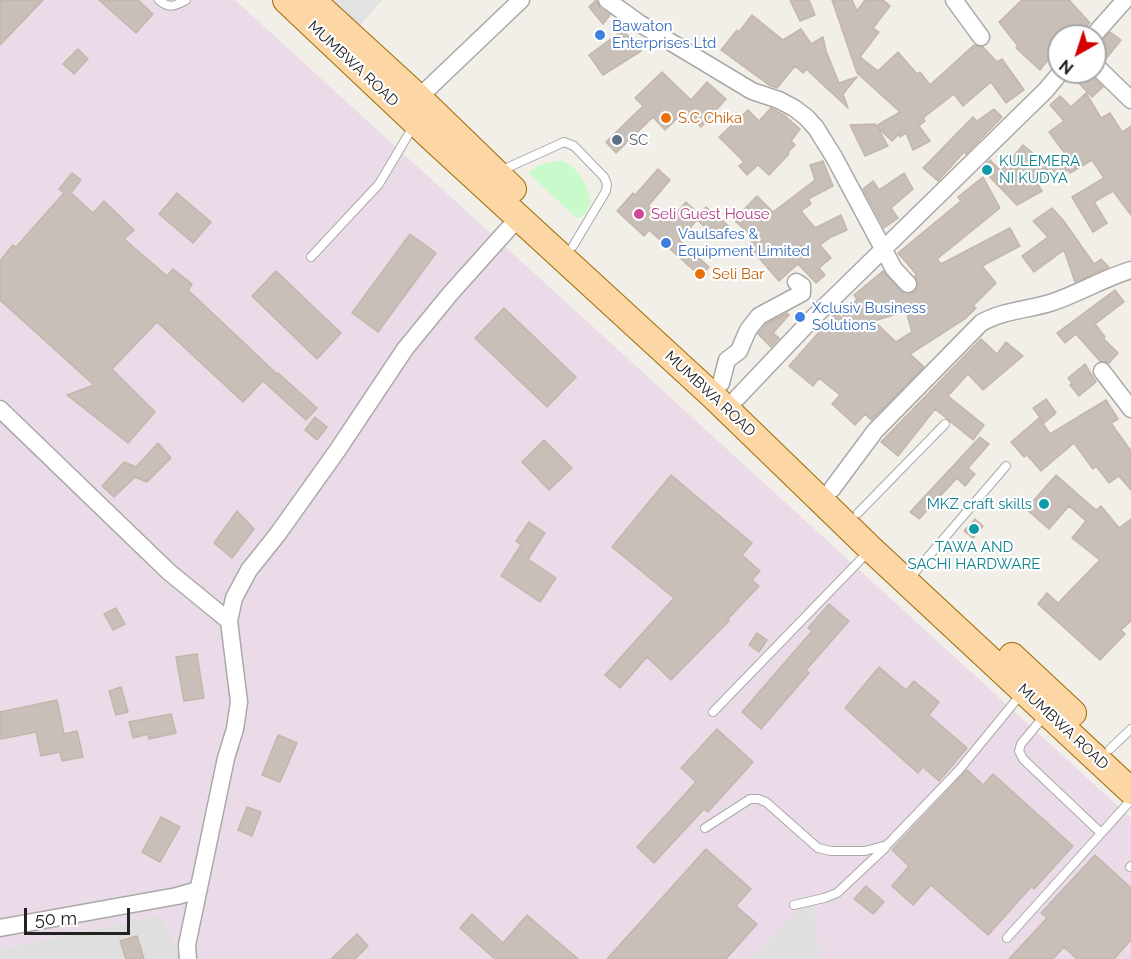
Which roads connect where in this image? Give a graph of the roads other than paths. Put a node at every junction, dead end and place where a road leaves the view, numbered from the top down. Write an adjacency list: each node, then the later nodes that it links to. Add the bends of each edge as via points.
1 (159, 0): 2 (lane, via 172,7)
2 (186, 0)
3 (286, 0): 14 (main road, MUMBWA ROAD)
4 (312, 0): 14 (main road, MUMBWA ROAD)
5 (521, 0): 14 (street)
6 (607, 0): 18 (street, via 752,91 779,100 806,117 834,157)
7 (954, 0): 10 (street)
8 (1125, 0): 9 (street)
9 (1104, 24)
10 (981, 37)
11 (1107, 77): 13 (street)
12 (1050, 84): 18 (street)
13 (1131, 100)
14 (413, 111): 15 (main road, MUMBWA ROAD); 16 (main road, MUMBWA ROAD); 19 (lane, via 379,184)
15 (496, 172): 17 (main road, MUMBWA ROAD); 17 (lane, via 564,142 574,146 607,184)
16 (519, 217): 31 (main road, MUMBWA ROAD); 33 (street, via 405,349 277,536 249,570 234,598)
17 (573, 246): 24 (main road, MUMBWA ROAD)
18 (883, 250): 22 (street); 24 (street)
19 (311, 257)
20 (1131, 270): 29 (street, via 1053,302 999,314 981,323 875,431)
21 (796, 282): 24 (street, via 802,286 802,293 759,316 739,351 727,360)
22 (908, 284)
23 (1102, 370): 26 (street)
24 (729, 391): 29 (main road, MUMBWA ROAD)
25 (0, 409): 33 (street, via 169,572)
26 (1131, 409)
27 (945, 424): 30 (lane)
28 (1006, 466): 32 (lane)
29 (832, 489): 30 (main road, MUMBWA ROAD)
30 (858, 513): 32 (main road, MUMBWA ROAD)
31 (871, 549): 34 (main road, MUMBWA ROAD); 35 (lane)
32 (910, 579): 38 (main road, MUMBWA ROAD, via 937,587)
33 (229, 621): 45 (street, via 239,702)
34 (1024, 691): 36 (main road, MUMBWA ROAD); 44 (lane, via 959,770)
35 (713, 712)
36 (1048, 713): 40 (main road, MUMBWA ROAD); 43 (lane, via 1019,751)
37 (1131, 729): 38 (lane)
38 (1110, 749): 39 (main road, MUMBWA ROAD)
39 (1131, 769)
40 (1131, 791)
41 (1131, 800): 43 (lane)
42 (705, 828): 44 (lane, via 750,799 758,799 818,848 865,851)
43 (1101, 833): 48 (lane)
44 (887, 845): 46 (lane, via 837,893)
45 (198, 890): 47 (street); 49 (street)
46 (794, 905)
47 (0, 928)
48 (1007, 938)
49 (188, 959)

